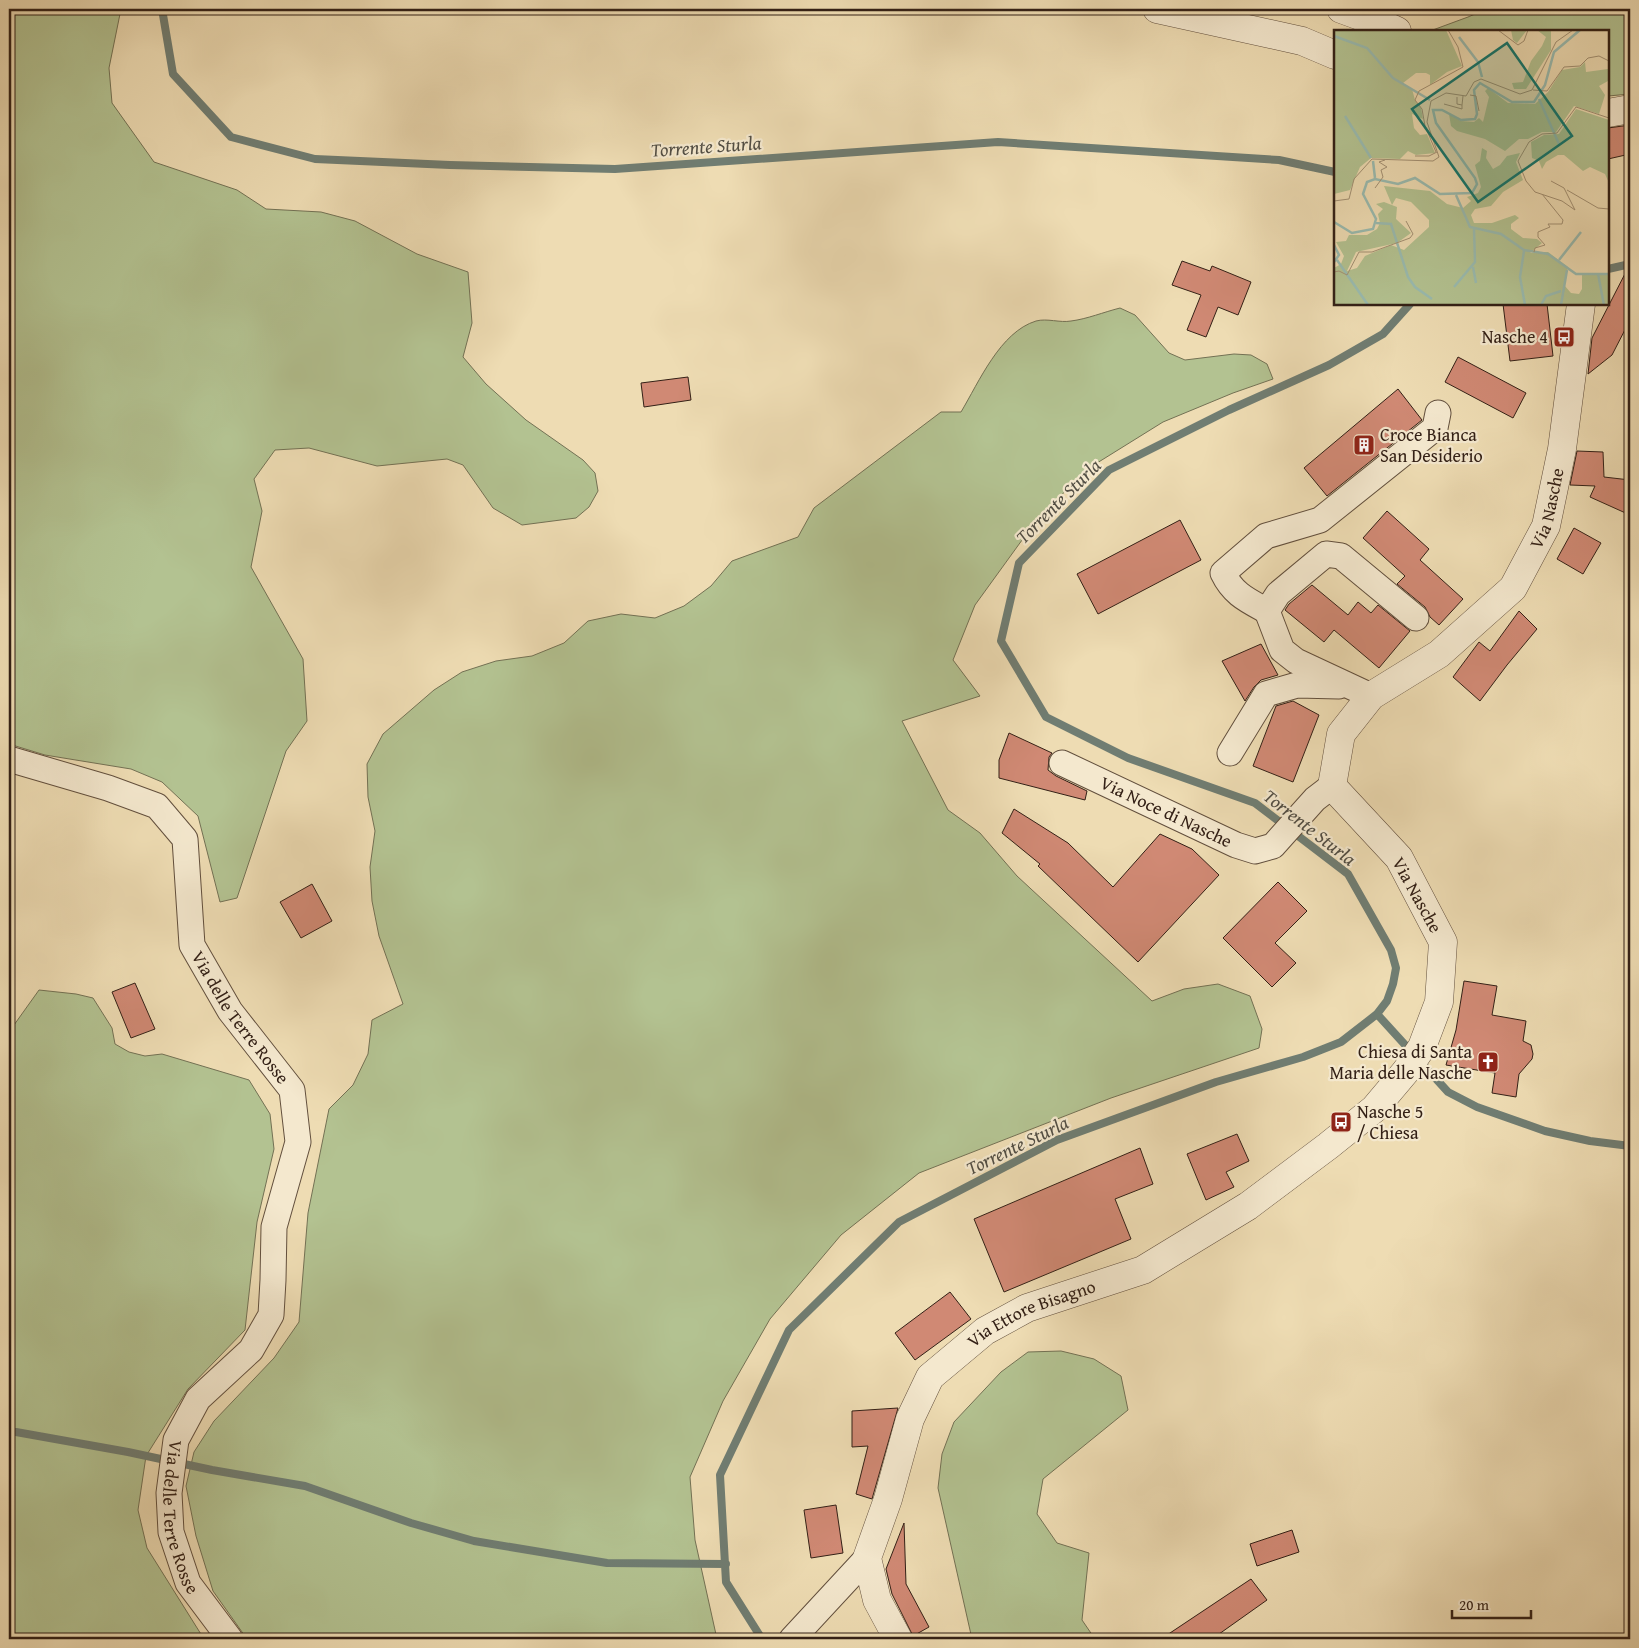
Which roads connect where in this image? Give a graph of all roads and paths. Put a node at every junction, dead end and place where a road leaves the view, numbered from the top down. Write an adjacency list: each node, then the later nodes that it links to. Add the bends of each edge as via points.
1 (1157, 9): 4 (street, via 1302,41)
2 (1341, 9): 3 (street)
3 (1395, 30)
4 (1334, 55)
5 (1630, 109): 6 (street)
6 (1609, 113)
7 (1581, 305): 11 (street, Via Nasche, via 1562,449 1546,526 1513,588 1439,654)
8 (1438, 413): 9 (street, via 1435,428 1320,520 1266,536 1223,573 1229,586 1244,599)
9 (1267, 611): 10 (street, via 1278,594 1326,554 1341,556); 11 (street, via 1282,650 1296,661)
10 (1416, 618)
11 (1359, 691): 12 (street, via 1297,685 1266,694); 15 (street, Via Nasche, via 1341,734)
12 (1230, 753)
13 (9, 760): 18 (street, Via delle Terre Rosse, via 108,788 157,806 184,839 192,945 230,1011 292,1090 298,1142 274,1227 270,1315 251,1350 198,1399 176,1440 169,1493 171,1532 188,1583)
14 (1062, 763): 15 (street, Via Noce di Nasche, via 1255,851 1273,846)
15 (1324, 793): 16 (street, Via Nasche, via 1399,858 1443,942 1439,1002 1422,1046 1406,1072)
16 (1374, 1108): 17 (street, Via Ettore Bisagno, via 1248,1206 1143,1270 1028,1308 985,1331 930,1377 910,1419)
17 (867, 1558): 19 (street); 20 (street, via 877,1600)
18 (230, 1639)
19 (792, 1639)
20 (898, 1639)

